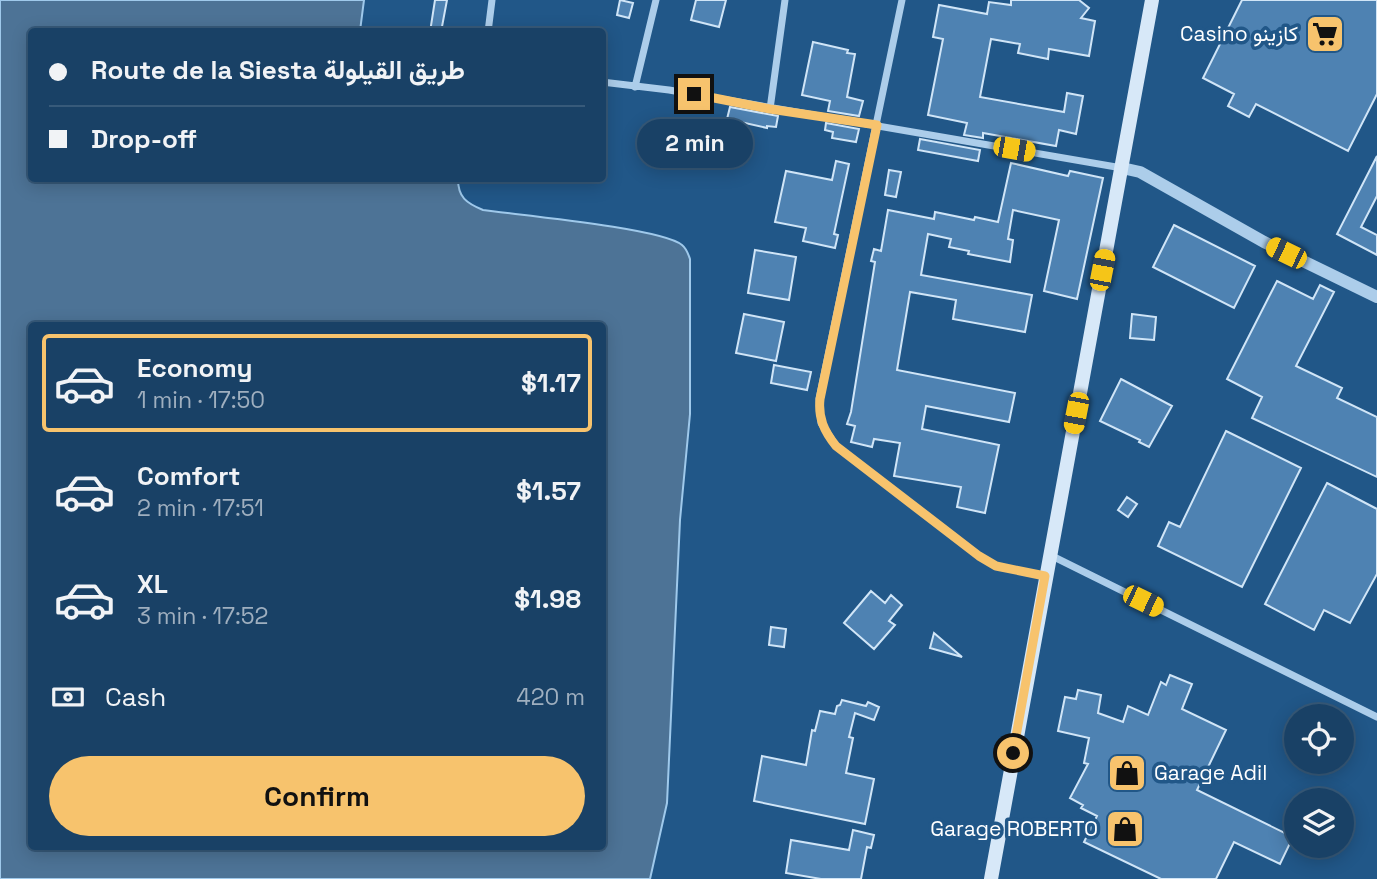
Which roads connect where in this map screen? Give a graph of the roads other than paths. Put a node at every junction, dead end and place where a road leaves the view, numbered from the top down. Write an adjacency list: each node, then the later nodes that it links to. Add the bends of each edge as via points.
1 (492, 0): 6 (street)
2 (656, 0): 8 (street)
3 (785, 0): 9 (street)
4 (901, 0): 10 (street)
5 (1152, 0): 11 (main road)
6 (488, 28)
7 (606, 83): 8 (street)
8 (635, 87): 9 (street)
9 (770, 109): 10 (street)
10 (877, 125): 11 (street); 14 (street, via 820,399 821,423 836,446 979,556 996,566)
11 (1122, 168): 12 (street, via 1140,173 1264,242); 13 (main road)
12 (1377, 297)
13 (1050, 555): 14 (main road); 15 (street)
14 (1045, 576): 16 (main road)
15 (1377, 717)
16 (991, 879)

